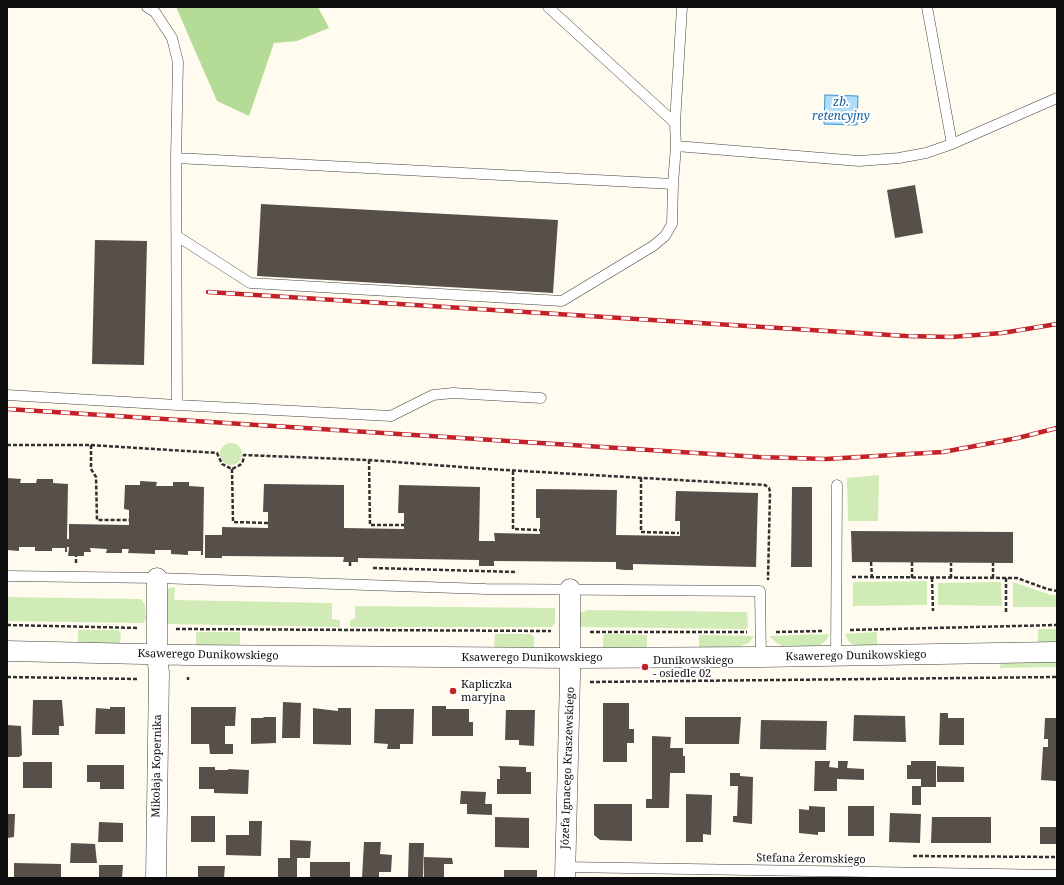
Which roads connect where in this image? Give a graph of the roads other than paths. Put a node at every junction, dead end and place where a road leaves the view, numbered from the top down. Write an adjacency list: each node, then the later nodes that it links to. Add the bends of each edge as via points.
1 (147, 7): 9 (lane, via 155,12 172,38 178,62)
2 (548, 7): 6 (lane)
3 (682, 7): 6 (lane)
4 (927, 7): 7 (lane)
5 (1057, 98): 7 (lane)
6 (675, 123): 8 (lane)
7 (952, 144): 8 (lane, via 926,153 899,158 859,161)
8 (676, 146): 10 (lane)
9 (176, 158): 10 (lane); 11 (lane)
10 (673, 184): 11 (lane, via 672,224 665,236 653,246 562,301 250,284)
11 (177, 236): 14 (lane)
12 (7, 396): 14 (lane)
13 (541, 398): 14 (lane, via 453,393 433,395 390,416)
14 (177, 405)
15 (837, 485): 22 (lane)
16 (7, 576): 17 (lane)
17 (157, 578): 18 (lane); 21 (street, Mikołaja Kopernika)
18 (570, 589): 23 (lane, via 760,591); 24 (street, Józefa Ignacego Kraszewskiego)
19 (7, 651): 21 (street, Ksawerego Dunikowskiego)
20 (1057, 652): 22 (street, Ksawerego Dunikowskiego)
21 (157, 655): 24 (street, Ksawerego Dunikowskiego); 27 (street, Mikołaja Kopernika, via 159,673)
22 (836, 656): 23 (street, Ksawerego Dunikowskiego)
23 (761, 657): 24 (street, Ksawerego Dunikowskiego)
24 (570, 658): 25 (street, Józefa Ignacego Kraszewskiego)
25 (565, 872): 26 (lane, Stefana Żeromskiego)
26 (1057, 875)
27 (156, 878)

